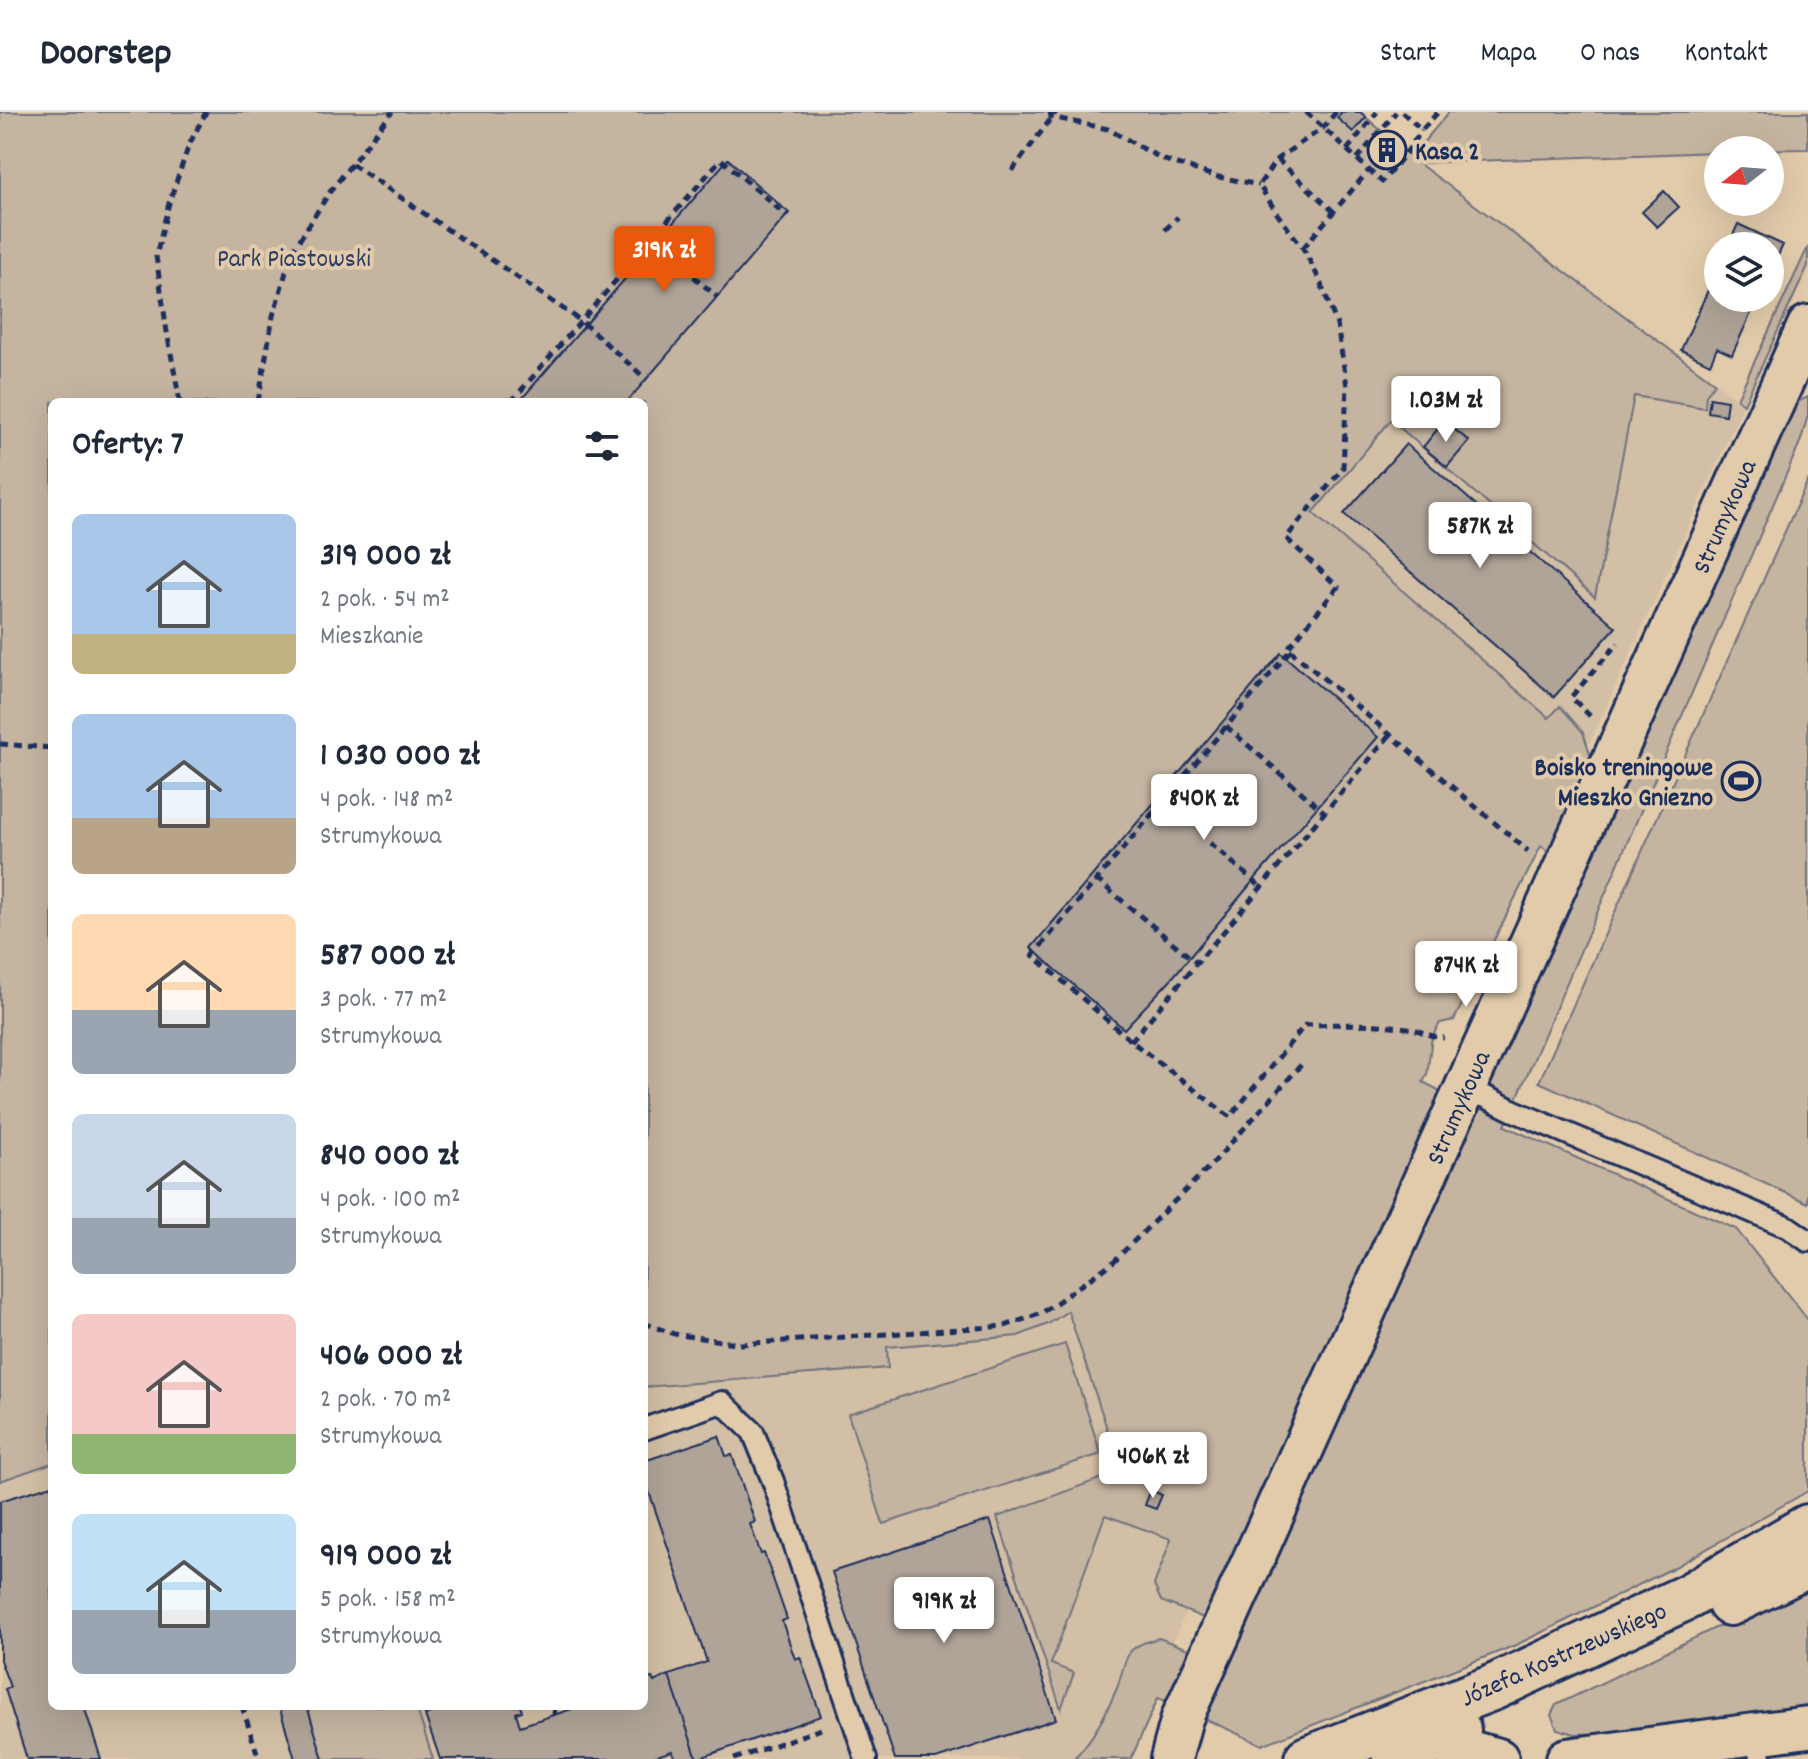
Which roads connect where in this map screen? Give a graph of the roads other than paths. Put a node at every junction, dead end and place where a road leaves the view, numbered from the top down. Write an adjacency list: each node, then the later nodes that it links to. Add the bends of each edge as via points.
1 (1808, 326): 2 (street, Strumykowa)
2 (1799, 370): 3 (street, Strumykowa)
3 (1466, 1087): 4 (lane, via 1788,1227); 12 (street, Strumykowa, via 1182,1718)
4 (1808, 1241)
5 (648, 1428): 11 (lane, via 722,1402 753,1432)
6 (1808, 1527): 13 (main road, Józefa Kostrzewskiego, via 1689,1596 1492,1688)
7 (1808, 1565): 10 (main road, Józefa Kostrzewskiego)
8 (1808, 1727): 9 (street)
9 (1759, 1746): 15 (street)
10 (1414, 1750): 14 (street)
11 (866, 1759)
12 (1171, 1759)
13 (1307, 1759)
14 (1498, 1759)
15 (1567, 1759)

